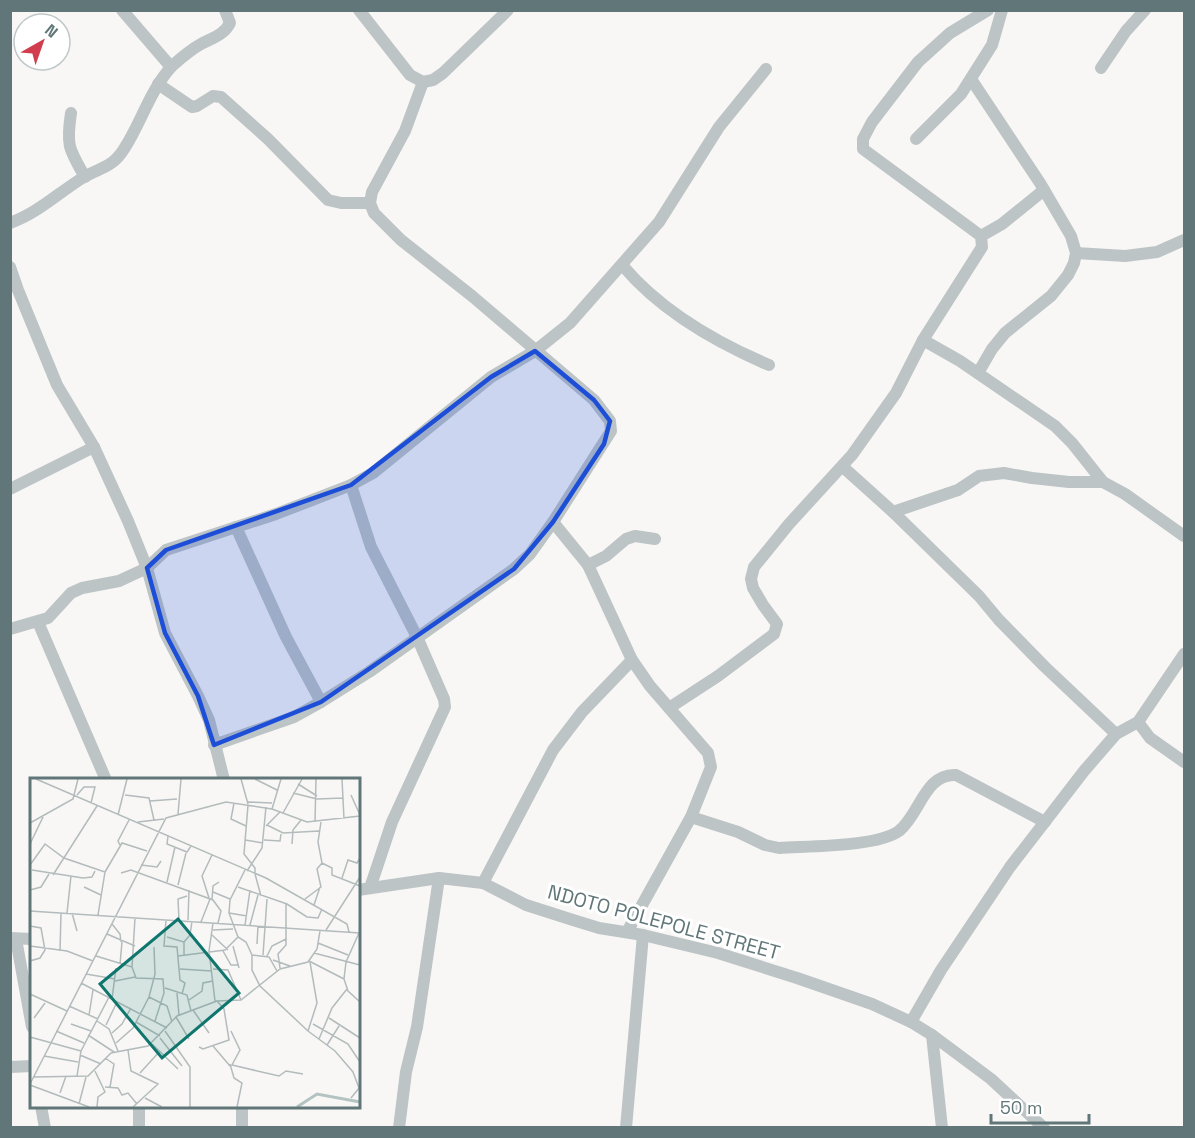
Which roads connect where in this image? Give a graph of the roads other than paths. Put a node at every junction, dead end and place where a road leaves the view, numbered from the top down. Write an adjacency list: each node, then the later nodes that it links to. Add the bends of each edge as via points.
1 (122, 10): 8 (street)
2 (225, 10): 8 (street, via 230,23 227,29)
3 (359, 10): 12 (street, via 410,75)
4 (508, 10): 12 (street, via 443,73)
5 (988, 10): 20 (street, via 951,33 918,62 863,139 863,149)
6 (1002, 10): 11 (street, via 992,45)
7 (1145, 10): 9 (street)
8 (171, 67): 13 (street)
9 (1101, 68)
10 (766, 69): 23 (street, via 719,127 659,222)
11 (971, 79): 15 (street); 17 (street)
12 (423, 82): 18 (street, via 405,131)
13 (158, 84): 16 (street, via 117,160); 18 (street, via 192,107 213,96 221,97 328,200)
14 (71, 113): 16 (street, via 69,149)
15 (916, 139)
16 (85, 177): 19 (street, via 30,216)
17 (1044, 190): 20 (street); 22 (street, via 1071,236)
18 (369, 203): 27 (street, via 401,240)
19 (10, 224)
20 (981, 236): 26 (street, via 982,247)
21 (1185, 240): 22 (street, via 1157,252 1125,256)
22 (1076, 253): 29 (street, via 1068,275 1051,296 1005,333)
23 (622, 266): 27 (street, via 570,323); 28 (street, via 654,298 715,340)
24 (10, 267): 25 (street)
25 (14, 291): 30 (street, via 57,386)
26 (923, 340): 29 (street); 31 (street, via 896,393)
27 (535, 351): 33 (street, via 490,377 373,473); 36 (street, via 594,400 610,422 611,431)
28 (769, 365)
29 (978, 373): 32 (street, via 1055,426)
30 (94, 447): 34 (street); 41 (street)
31 (843, 467): 35 (street); 48 (street, via 754,567 753,588 777,624 774,634)
32 (1103, 482): 35 (street, via 1070,482 1004,472 978,476 958,490); 38 (street)
33 (351, 485): 37 (street); 44 (street, via 371,547)
34 (10, 489)
35 (893, 512): 50 (street)
36 (553, 522): 40 (street); 44 (street, via 514,569)
37 (236, 528): 41 (street, via 166,550); 47 (street)
38 (1185, 536)
39 (655, 539): 40 (street, via 626,539)
40 (588, 565): 46 (street)
41 (147, 568): 42 (street, via 119,581 71,593 48,618); 51 (street, via 165,633 198,696)
42 (38, 622): 43 (street); 53 (street)
43 (10, 629)
44 (417, 637): 47 (street); 59 (street, via 445,707)
45 (1185, 654): 49 (street)
46 (632, 660): 48 (street); 58 (street, via 582,712 553,750)
47 (321, 702): 51 (street, via 294,717)
48 (669, 708): 55 (street, via 708,753 711,767)
49 (1138, 722): 50 (street); 52 (street, via 1150,738)
50 (1116, 734): 56 (street)
51 (214, 745): 54 (street)
52 (1185, 762)
53 (104, 778)
54 (223, 778)
55 (691, 817): 56 (street, via 779,848 871,841 891,836 902,828 936,780 945,774 956,775); 60 (street)
56 (1045, 822): 65 (street, via 981,908)
57 (439, 878): 58 (street, NDOTO POLEPOLE STREET); 59 (street, NDOTO POLEPOLE STREET); 75 (street)
58 (483, 883): 60 (street, NDOTO POLEPOLE STREET, via 526,905 599,928)
59 (364, 889)
60 (627, 932): 61 (street, NDOTO POLEPOLE STREET)
61 (643, 935): 65 (street, NDOTO POLEPOLE STREET, via 797,978); 76 (street)
62 (13, 938): 63 (street); 64 (street)
63 (30, 939)
64 (30, 1018)
65 (911, 1022): 66 (street, NDOTO POLEPOLE STREET)
66 (932, 1035): 77 (street); 78 (street, NDOTO POLEPOLE STREET, via 991,1079)
67 (30, 1066): 68 (street)
68 (10, 1067)
69 (41, 1108): 72 (street)
70 (139, 1108): 73 (street)
71 (242, 1108): 74 (street)
72 (45, 1128)
73 (139, 1128)
74 (242, 1128)
75 (399, 1128)
76 (626, 1128)
77 (942, 1128)
78 (1044, 1128)

